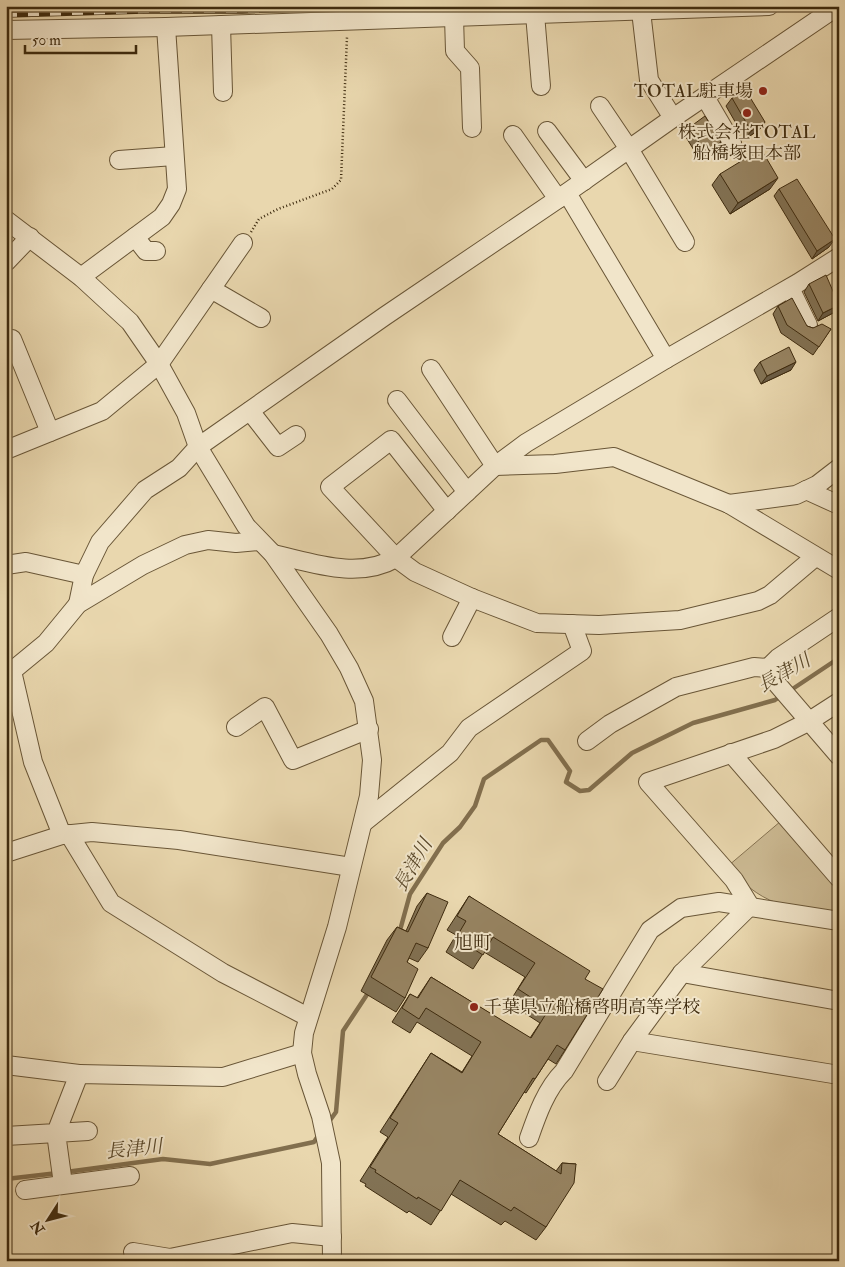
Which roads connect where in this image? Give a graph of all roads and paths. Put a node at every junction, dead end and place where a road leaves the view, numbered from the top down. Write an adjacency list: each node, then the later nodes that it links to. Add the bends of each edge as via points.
1 (769, 6): 3 (street)
2 (838, 6): 12 (street)
3 (641, 11): 4 (street); 14 (street, via 649,80)
4 (535, 14): 5 (street); 10 (street)
5 (454, 17): 6 (street); 15 (street, via 455,51 470,68)
6 (348, 21): 7 (street); 28 (path, via 341,180 332,189 278,209 259,220)
7 (221, 25): 8 (street); 11 (street)
8 (166, 27): 9 (street); 20 (street)
9 (6, 30)
10 (541, 86)
11 (223, 92)
12 (705, 97): 14 (street); 18 (street)
13 (600, 106): 19 (street)
14 (673, 118): 19 (street)
15 (472, 128)
16 (547, 131): 22 (street)
17 (513, 135): 23 (street)
18 (732, 143)
19 (629, 149): 22 (street); 27 (street)
20 (174, 156): 21 (street); 26 (street, via 177,189 171,204 162,217)
21 (118, 160)
22 (584, 181): 23 (street)
23 (562, 196): 38 (street); 42 (street)
24 (6, 220): 25 (street)
25 (30, 237): 31 (street); 32 (street)
26 (135, 237): 29 (street, via 146,251); 32 (street)
27 (685, 242)
28 (242, 244): 34 (street)
29 (156, 251)
30 (839, 257): 33 (street)
31 (6, 262)
32 (81, 277): 39 (street, via 130,322)
33 (790, 288): 36 (street); 38 (street)
34 (211, 289): 35 (street); 39 (street)
35 (261, 318)
36 (808, 325)
37 (12, 339): 43 (street)
38 (666, 359): 47 (street, via 526,443)
39 (160, 364): 43 (street, via 102,411); 45 (street, via 186,413)
40 (431, 369): 47 (street)
41 (397, 400): 50 (street)
42 (250, 411): 44 (street, via 278,447); 45 (street)
43 (50, 432): 46 (street)
44 (296, 435)
45 (198, 447): 54 (street, via 246,526); 60 (street, via 179,468 145,490 100,542)
46 (6, 450)
47 (495, 466): 50 (street); 51 (street, via 555,464 614,457)
48 (839, 468): 49 (street)
49 (806, 490): 51 (street); 52 (street)
50 (467, 492): 53 (street)
51 (730, 504): 56 (street)
52 (839, 505)
53 (447, 511): 57 (street); 57 (street, via 391,440 330,487)
54 (259, 541): 55 (street); 62 (street, via 208,540 185,545 142,565)
55 (273, 554): 57 (street, via 334,568 359,570 384,565); 71 (street, via 349,668 364,701)
56 (816, 557): 59 (street); 64 (street, via 758,601 680,620)
57 (396, 558): 61 (street, via 415,572)
58 (6, 565): 60 (street, via 26,562)
59 (839, 570)
60 (84, 575): 62 (street)
61 (472, 598): 64 (street, via 537,623); 65 (street)
62 (78, 604): 67 (street, via 46,643)
63 (839, 616): 66 (street)
64 (572, 624): 75 (street, via 582,651 469,728 450,753)
65 (452, 637)
66 (768, 668): 69 (street, via 772,678); 72 (street, via 754,667 676,687 610,724)
67 (9, 672): 76 (street, via 33,762)
68 (839, 702): 69 (street)
69 (808, 722): 73 (street, via 774,739); 74 (street)
70 (236, 728): 71 (street, via 265,706 293,760)
71 (368, 729): 75 (street, via 372,760)
72 (587, 741)
73 (731, 753): 79 (street); 80 (street, via 648,782 734,880)
74 (839, 756)
75 (363, 822): 78 (street)
76 (65, 834): 77 (street); 78 (street, via 92,832 179,840); 84 (street, via 111,903 223,973)
77 (6, 854)
78 (351, 867): 84 (street, via 337,927)
79 (839, 878)
80 (750, 906): 81 (street); 82 (street); 94 (street, via 719,902 681,908 650,930 539,1109)
81 (839, 921)
82 (682, 973): 83 (street); 85 (street)
83 (839, 1000)
84 (308, 1017): 86 (street)
85 (632, 1041): 89 (street); 90 (street)
86 (302, 1053): 88 (street, via 223,1077); 98 (street, via 331,1163)
87 (6, 1065): 88 (street)
88 (79, 1074): 92 (street)
89 (839, 1075)
90 (606, 1081)
91 (88, 1132): 92 (street)
92 (56, 1133): 93 (street); 96 (street)
93 (6, 1136)
94 (529, 1138)
95 (130, 1176): 96 (street)
96 (63, 1184): 97 (street)
97 (25, 1190)
98 (332, 1237): 99 (street, via 292,1232 170,1258); 100 (street)
99 (134, 1252)
100 (332, 1261)

